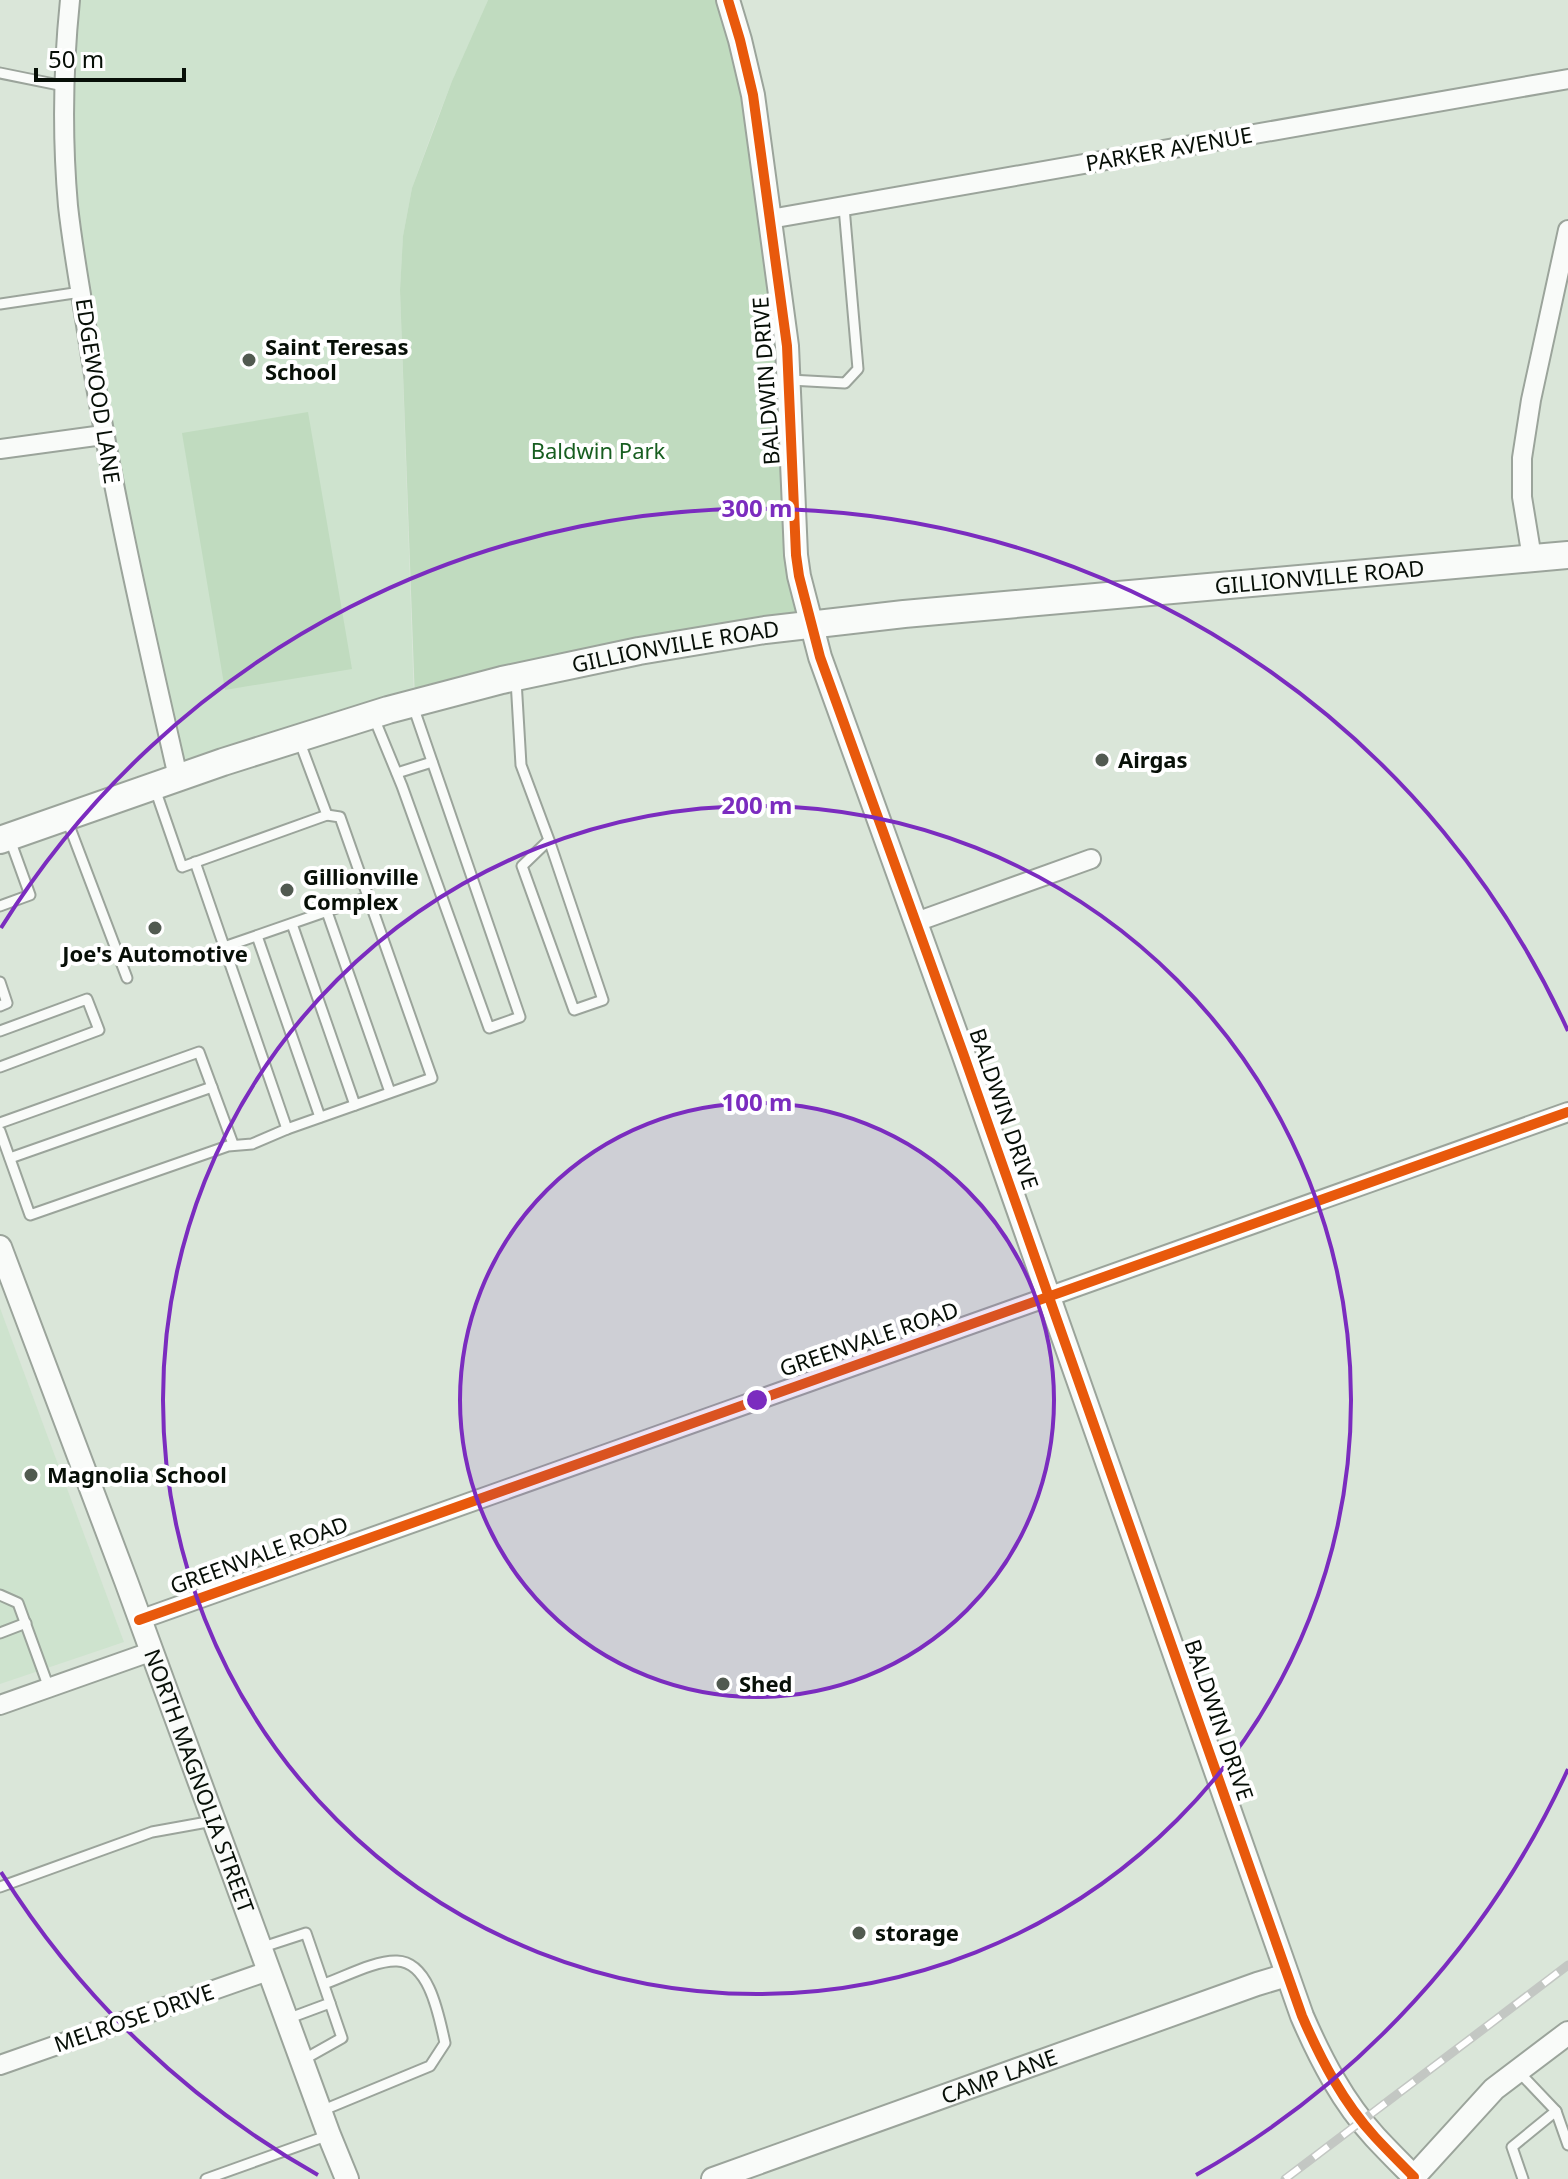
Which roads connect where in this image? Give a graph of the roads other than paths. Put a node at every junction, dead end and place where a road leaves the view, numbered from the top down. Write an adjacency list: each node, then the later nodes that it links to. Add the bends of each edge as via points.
1 (70, 0): 5 (street, EDGEWOOD LANE)
2 (728, 0): 7 (street, BALDWIN DRIVE, via 753,95)
3 (0, 73): 5 (lane)
4 (1568, 79): 6 (street, PARKER AVENUE)
5 (64, 86): 9 (street, EDGEWOOD LANE, via 69,208)
6 (844, 207): 7 (street, PARKER AVENUE); 11 (lane, via 858,369 845,383)
7 (770, 219): 11 (street, BALDWIN DRIVE)
8 (1568, 230): 15 (street, via 1522,458)
9 (81, 292): 10 (lane); 12 (street, EDGEWOOD LANE)
10 (0, 304)
11 (790, 380): 16 (street, BALDWIN DRIVE, via 796,555)
12 (103, 435): 13 (street); 23 (street, EDGEWOOD LANE)
13 (0, 449)
14 (1568, 555): 15 (main road, GILLIONVILLE ROAD)
15 (1532, 558): 16 (main road, GILLIONVILLE ROAD)
16 (811, 625): 17 (main road, GILLIONVILLE ROAD, via 639,651); 33 (street, BALDWIN DRIVE)
17 (515, 677): 18 (main road, GILLIONVILLE ROAD); 27 (lane, via 521,765)
18 (412, 704): 19 (main road, GILLIONVILLE ROAD); 21 (lane)
19 (372, 715): 20 (main road, GILLIONVILLE ROAD); 22 (lane)
20 (298, 738): 23 (main road, GILLIONVILLE ROAD); 24 (lane)
21 (432, 762): 22 (lane); 22 (lane, via 520,1017 489,1028)
22 (397, 773)
23 (166, 781): 25 (main road, GILLIONVILLE ROAD); 29 (lane, via 182,867)
24 (327, 815): 29 (lane); 30 (lane, via 340,817)
25 (66, 816): 26 (main road, GILLIONVILLE ROAD); 37 (lane)
26 (5, 838): 31 (lane, via 30,895)
27 (549, 840): 27 (lane, via 603,1000 574,1010 522,866)
28 (1091, 859): 33 (street)
29 (195, 862): 36 (lane)
30 (368, 897): 32 (lane); 43 (lane, via 432,1078)
31 (0, 906)
32 (327, 912): 34 (lane); 43 (lane)
33 (916, 922): 53 (street, BALDWIN DRIVE)
34 (292, 924): 35 (lane); 44 (lane)
35 (257, 936): 36 (lane); 46 (lane)
36 (224, 947): 48 (lane)
37 (127, 978)
38 (0, 982): 39 (lane, via 7,1003)
39 (0, 1006)
40 (0, 1031): 41 (lane, via 87,999 99,1030)
41 (0, 1067)
42 (212, 1087): 47 (lane, via 199,1052); 50 (lane); 51 (lane)
43 (390, 1092): 44 (lane)
44 (355, 1105): 46 (lane)
45 (1568, 1112): 53 (street, GREENVALE ROAD)
46 (320, 1117): 48 (lane)
47 (0, 1123)
48 (287, 1129): 50 (lane, via 252,1144)
49 (0, 1131): 51 (lane)
50 (233, 1144): 51 (lane, via 30,1215)
51 (10, 1158)
52 (0, 1247): 55 (street, NORTH MAGNOLIA STREET)
53 (1049, 1297): 55 (street, GREENVALE ROAD); 65 (street, BALDWIN DRIVE)
54 (0, 1595): 56 (lane, via 18,1603)
55 (139, 1620): 58 (street, NORTH MAGNOLIA STREET)
56 (26, 1623): 57 (lane); 59 (lane)
57 (0, 1633)
58 (150, 1652): 59 (street); 61 (street, NORTH MAGNOLIA STREET)
59 (49, 1688): 60 (street)
60 (0, 1705)
61 (213, 1821): 62 (lane, via 152,1832); 63 (street, NORTH MAGNOLIA STREET)
62 (0, 1887)
63 (260, 1948): 64 (street, NORTH MAGNOLIA STREET); 66 (lane, via 306,1933)
64 (268, 1971): 68 (street, NORTH MAGNOLIA STREET); 71 (street, MELROSE DRIVE)
65 (1287, 1975): 77 (street, BALDWIN DRIVE, via 1335,2084); 80 (street, CAMP LANE)
66 (324, 1984): 67 (lane); 73 (lane, via 378,1964 412,1964 424,1977 445,2043 430,2066)
67 (330, 2003): 68 (lane); 70 (lane, via 342,2038)
68 (286, 2019): 70 (street, NORTH MAGNOLIA STREET)
69 (1568, 2033): 72 (street)
70 (301, 2061): 73 (street, NORTH MAGNOLIA STREET)
71 (0, 2065)
72 (1518, 2071): 74 (lane); 77 (street, via 1494,2089)
73 (320, 2111): 75 (street, NORTH MAGNOLIA STREET)
74 (1556, 2111): 76 (lane); 81 (lane, via 1512,2147)
75 (329, 2135): 78 (lane); 79 (street, NORTH MAGNOLIA STREET)
76 (1568, 2145)
77 (1413, 2178)
78 (206, 2179)
79 (347, 2179)
80 (713, 2179)
81 (1523, 2179)

